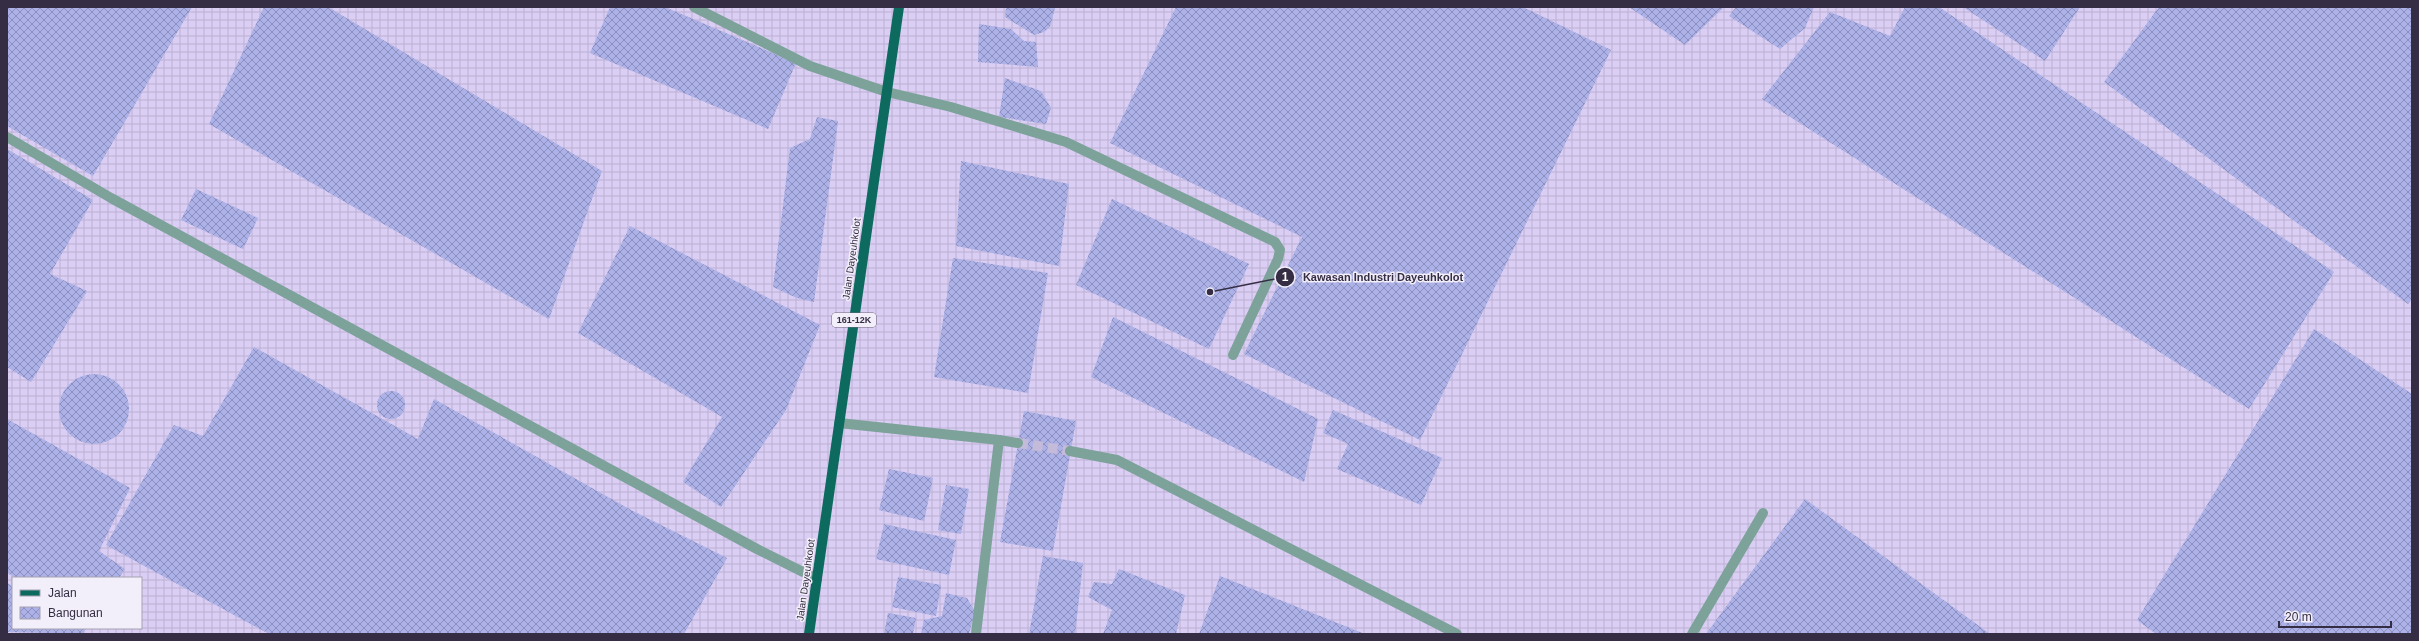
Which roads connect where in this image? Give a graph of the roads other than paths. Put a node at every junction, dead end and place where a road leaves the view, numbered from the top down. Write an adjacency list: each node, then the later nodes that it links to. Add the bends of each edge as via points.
1 (694, 7): 3 (lane, via 810,66)
2 (899, 7): 3 (main road, Jalan Dayeuhkolot / 161-12K)
3 (887, 92): 5 (lane, via 951,107 1066,142 1275,242 1280,250 1278,259); 6 (main road, Jalan Dayeuhkolot / 161-12K)
4 (7, 138): 11 (lane, via 153,221 757,549)
5 (1233, 355)
6 (839, 423): 7 (lane); 11 (main road, Jalan Dayeuhkolot / 161-12K)
7 (999, 440): 8 (lane); 13 (lane)
8 (1018, 443)
9 (1070, 451): 14 (lane, via 1116,460)
10 (1763, 513): 15 (lane)
11 (817, 579): 12 (main road, Jalan Dayeuhkolot / 161-12K)
12 (809, 634)
13 (976, 634)
14 (1457, 634)
15 (1692, 634)

